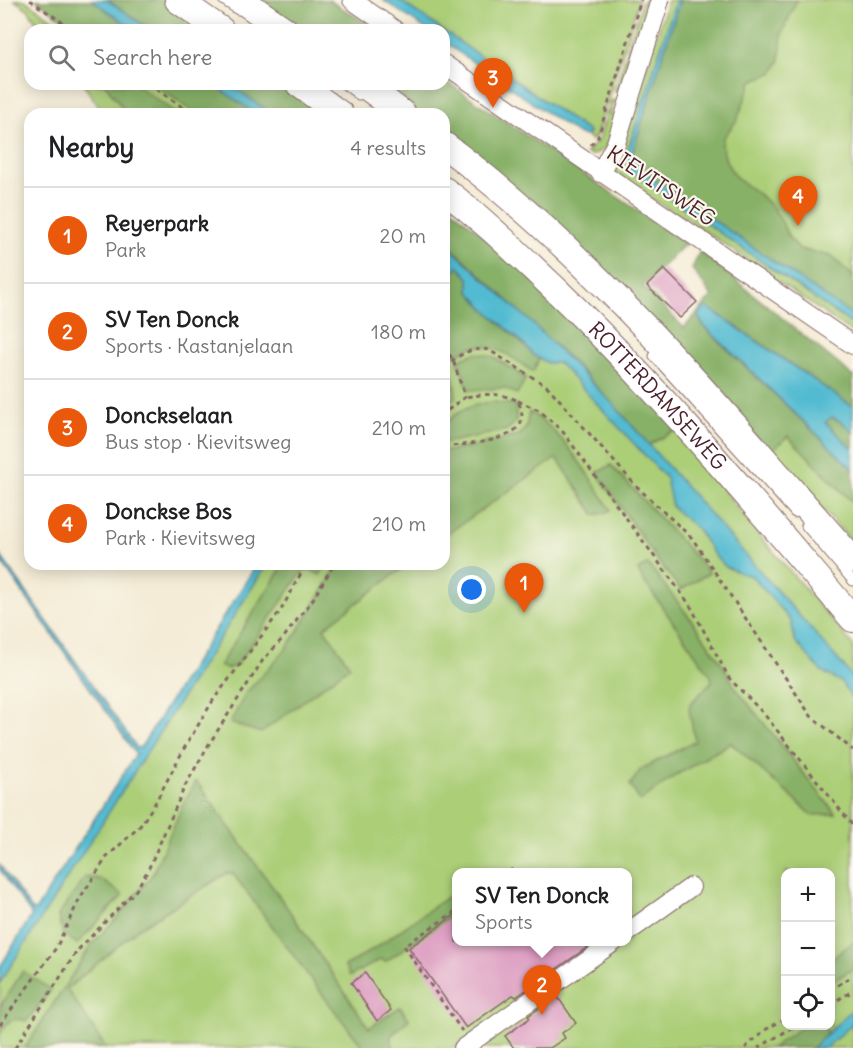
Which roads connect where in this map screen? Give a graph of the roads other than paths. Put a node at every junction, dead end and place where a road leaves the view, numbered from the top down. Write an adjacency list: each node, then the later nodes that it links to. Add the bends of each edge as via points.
1 (178, 0): 6 (main road)
2 (224, 0): 5 (lane)
3 (352, 0): 8 (street)
4 (660, 0): 15 (street, via 616,143)
5 (245, 9): 7 (main road)
6 (212, 24)
7 (274, 24)
8 (386, 24)
9 (450, 68): 15 (street, KIEVITSWEG)
10 (307, 90): 12 (main road)
11 (365, 92): 13 (main road)
12 (332, 108)
13 (393, 108)
14 (450, 156): 19 (main road, ROTTERDAMSEWEG, via 520,207 586,266 671,355)
15 (600, 172): 17 (street, KIEVITSWEG)
16 (450, 195): 21 (main road, ROTTERDAMSEWEG, via 596,329 713,456)
17 (853, 345)
18 (649, 350): 20 (lane, ROTTERDAMSEWEG)
19 (853, 560)
20 (853, 581)
21 (853, 619)
22 (692, 887): 23 (street)
23 (632, 929)
24 (608, 946): 25 (street)
25 (467, 1045)

